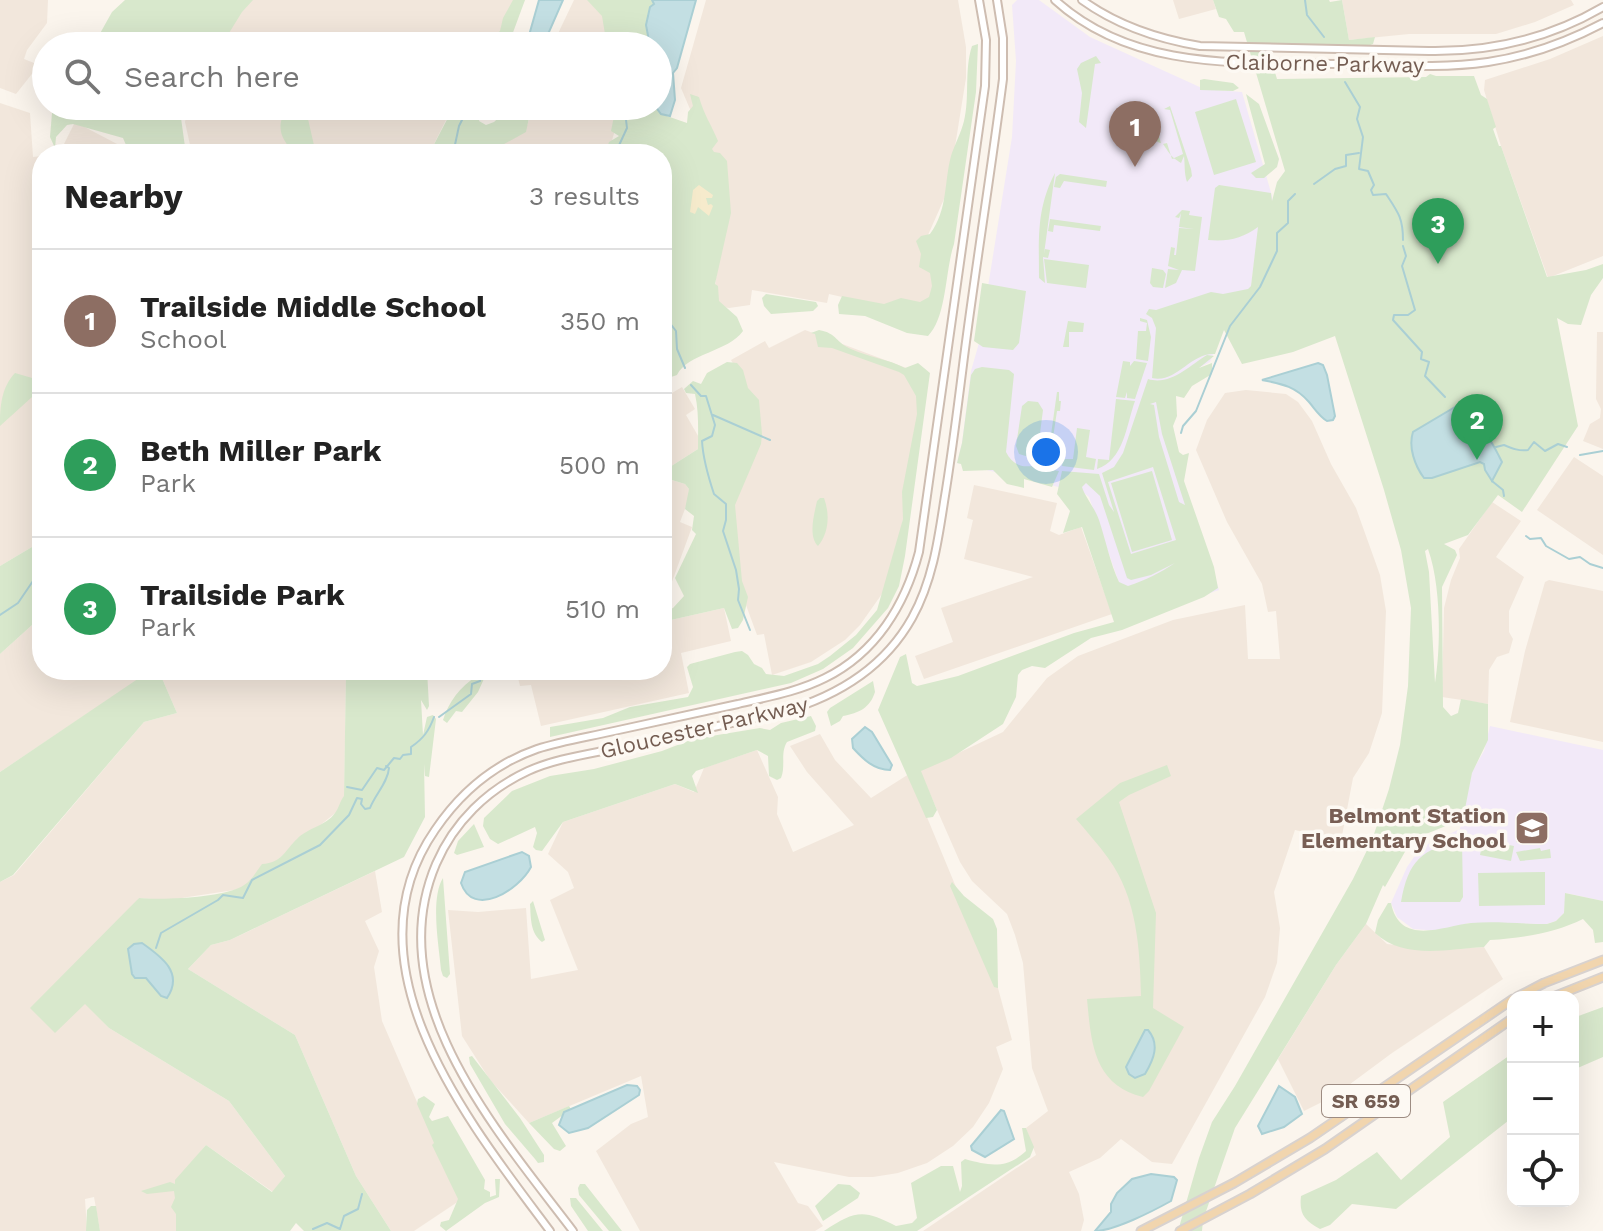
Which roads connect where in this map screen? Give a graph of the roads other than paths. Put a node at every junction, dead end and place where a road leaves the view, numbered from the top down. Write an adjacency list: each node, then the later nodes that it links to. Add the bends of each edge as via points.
1 (979, 0): 13 (main road, Gloucester Parkway, via 986,40 985,86 919,552 889,623 848,663 806,686 551,745 507,763 454,805 417,861 406,907 403,956 425,1037 461,1107)
2 (997, 0): 14 (main road, Gloucester Parkway, via 1003,79 955,439 932,570 912,619 866,672 813,702 555,762 514,778 461,822 432,875 422,911 421,953 438,1021 483,1111)
3 (1055, 0): 6 (main road, Claiborne Parkway, via 1123,42 1217,62 1477,64 1536,51)
4 (1082, 0): 5 (main road, Claiborne Parkway, via 1136,30 1200,46 1441,51 1524,40)
5 (1603, 7)
6 (1603, 23)
7 (1603, 960): 9 (main road, SR 659)
8 (1603, 977): 10 (main road)
9 (1529, 991)
10 (1568, 991)
11 (1507, 1004): 15 (main road, SR 659, via 1333,1124)
12 (1507, 1022): 16 (main road, SR 659, via 1353,1132)
13 (550, 1231)
14 (573, 1231)
15 (1141, 1231)
16 (1180, 1231)

